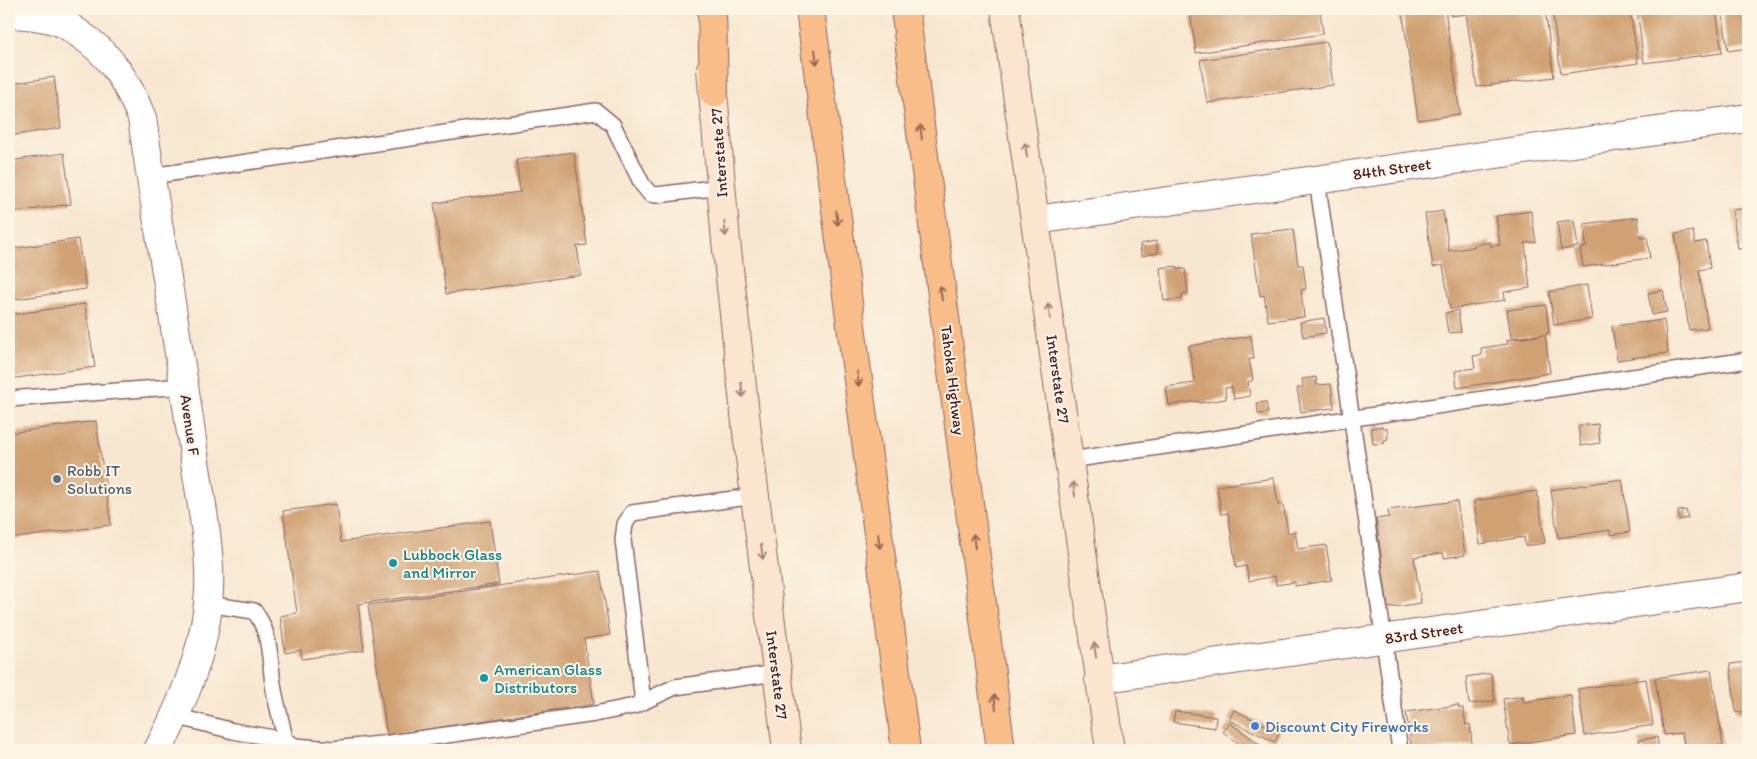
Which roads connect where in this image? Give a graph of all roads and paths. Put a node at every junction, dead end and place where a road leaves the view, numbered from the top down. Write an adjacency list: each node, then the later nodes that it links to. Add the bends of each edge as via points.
1 (704, 9): 7 (main road)
2 (712, 9): 7 (highway)
3 (810, 9): 29 (highway, one-way to 29)
4 (905, 9): 30 (highway, Tahoka Highway, one-way to 4)
5 (1010, 10): 12 (main road, Interstate 27, one-way to 5)
6 (9, 14): 9 (street, Avenue F, via 62,23 88,39 114,64 142,118)
7 (714, 93): 11 (main road, Interstate 27)
8 (1748, 118): 10 (street, 84th Street)
9 (151, 176): 11 (lane, via 596,111 613,125 650,194); 14 (street, Avenue F)
10 (1317, 180): 12 (street, 84th Street); 16 (lane)
11 (721, 187): 18 (main road, Interstate 27, one-way to 18)
12 (1036, 220): 17 (main road, Interstate 27, one-way to 12)
13 (1748, 360): 16 (lane)
14 (185, 386): 15 (lane); 20 (street, Avenue F, via 207,553)
15 (9, 399)
16 (1351, 418): 17 (lane); 21 (lane)
17 (1070, 460): 23 (main road, Interstate 27, one-way to 17)
18 (755, 496): 22 (main road, Interstate 27, one-way to 22); 24 (lane, via 632,513 626,524 623,540)
19 (1748, 587): 21 (street, 83rd Street)
20 (207, 604): 25 (street, Avenue F, via 196,660); 26 (lane, via 254,611 262,622)
21 (1384, 638): 23 (street, 83rd Street); 32 (lane)
22 (777, 673): 24 (lane, via 675,687); 28 (main road, Interstate 27)
23 (1099, 679): 31 (main road, Interstate 27)
24 (643, 702): 26 (lane, via 595,714 334,748 296,746)
25 (175, 716): 26 (lane); 27 (street, Avenue F)
26 (285, 740)
27 (158, 750)
28 (787, 750)
29 (906, 750)
30 (1001, 750)
31 (1110, 750)
32 (1400, 750)

